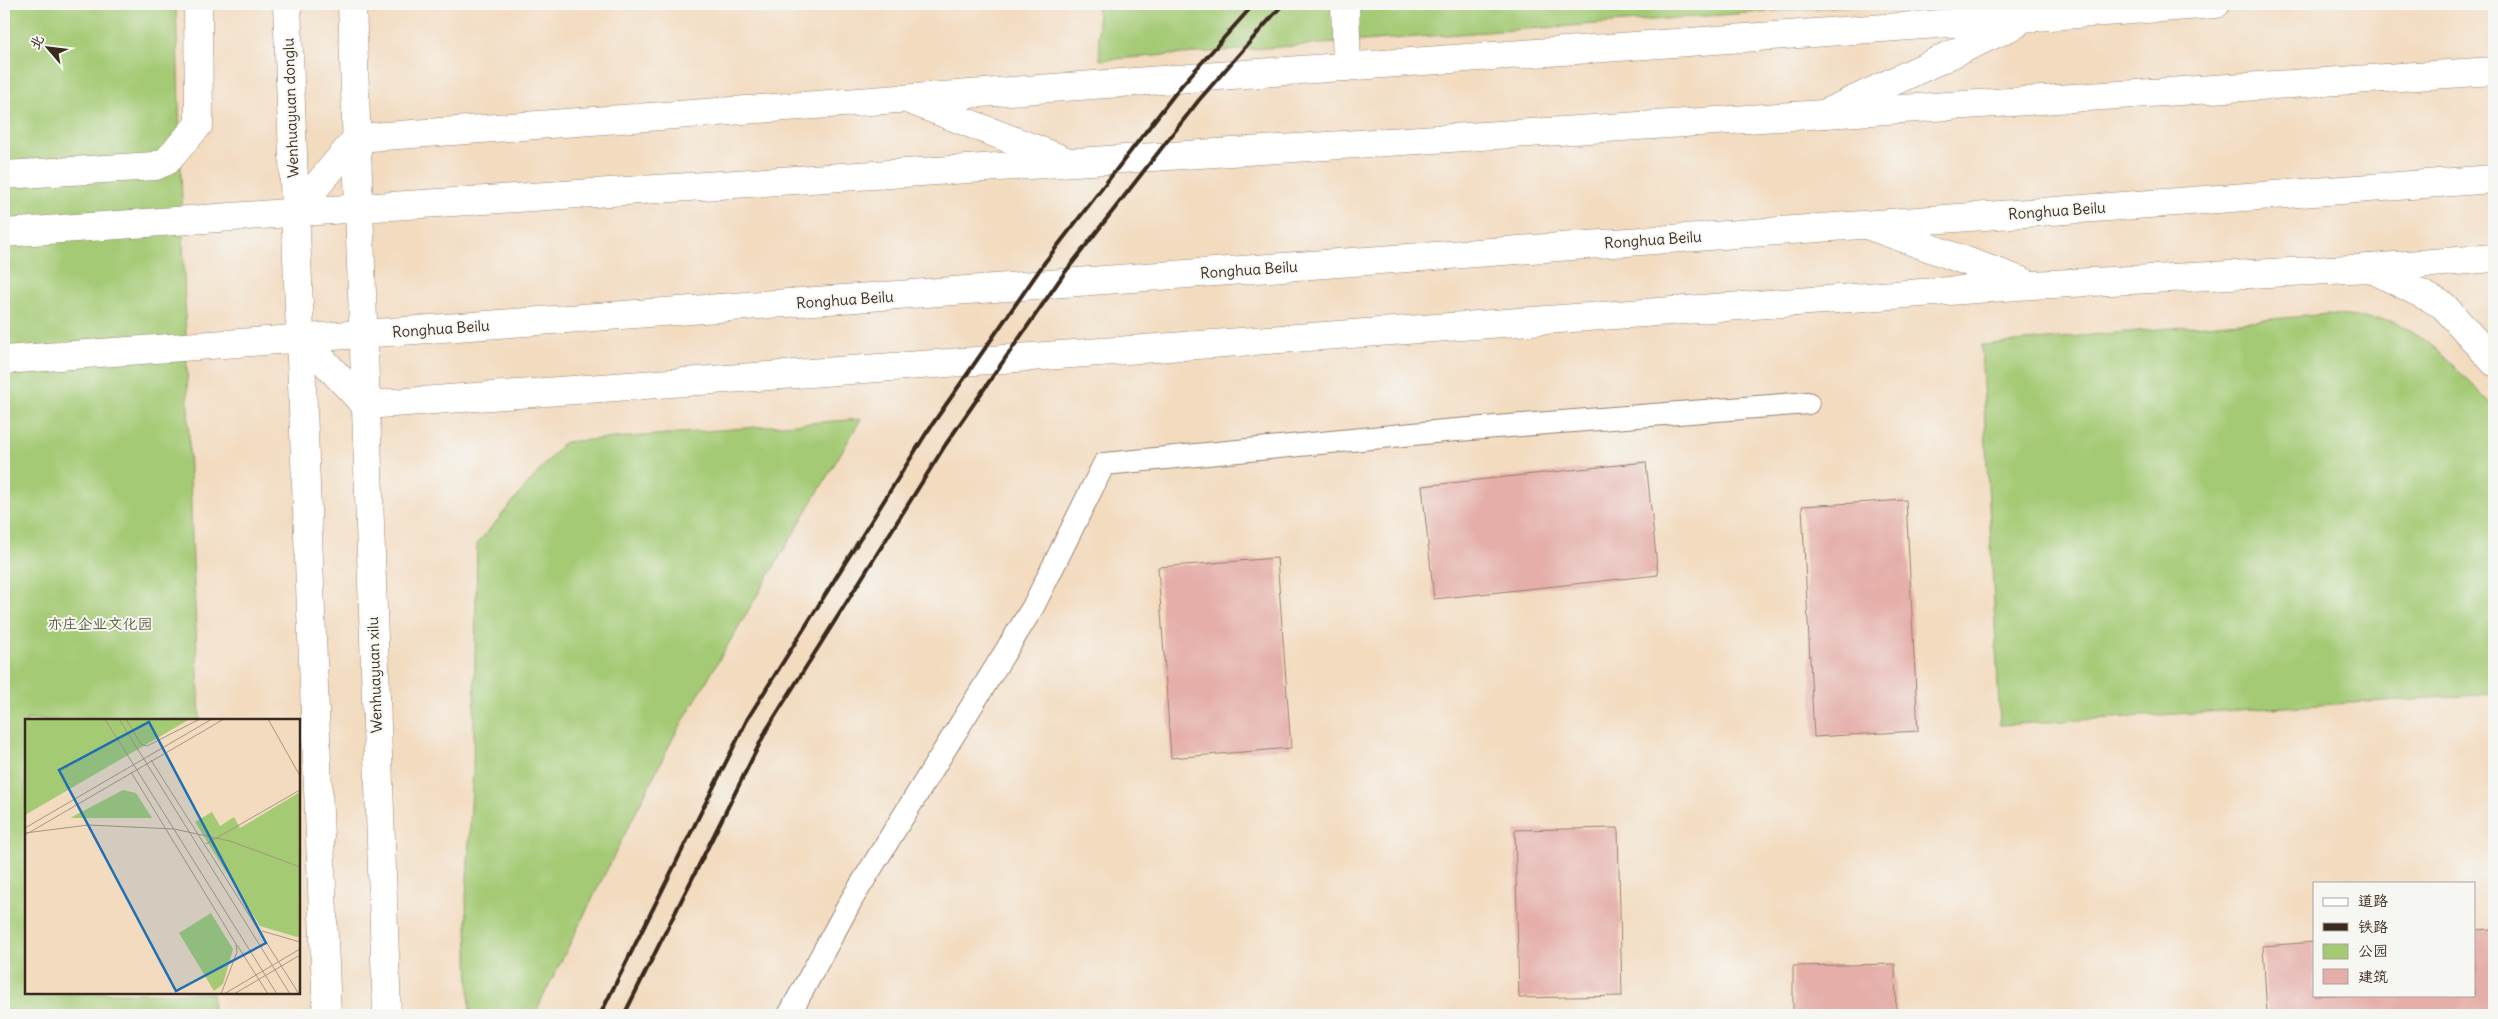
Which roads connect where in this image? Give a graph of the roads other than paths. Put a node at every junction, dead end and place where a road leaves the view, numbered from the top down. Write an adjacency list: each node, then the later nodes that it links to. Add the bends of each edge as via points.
1 (198, 4): 13 (main road, via 198,124 167,161 155,166)
2 (288, 4): 16 (main road, Wenhuayuan donglu)
3 (352, 4): 11 (main road)
4 (1345, 4): 7 (main road)
5 (2216, 4): 6 (main road)
6 (2031, 17): 7 (main road); 10 (main road)
7 (1347, 67): 9 (main road)
8 (2494, 71): 10 (main road)
9 (905, 98): 11 (main road); 12 (main road)
10 (1824, 114): 12 (main road)
11 (357, 138): 15 (main road); 16 (main road)
12 (1069, 162): 15 (main road)
13 (4, 175)
14 (2494, 179): 17 (main road, Ronghua Beilu)
15 (360, 208): 16 (main road); 22 (main road, Wenhuayuan xilu)
16 (294, 212): 18 (main road); 23 (main road, Wenhuayuan donglu)
17 (1867, 225): 21 (main road); 22 (main road, Ronghua Beilu)
18 (4, 234)
19 (2494, 258): 20 (main road)
20 (2370, 268): 21 (main road); 25 (main road, via 2443,305)
21 (2032, 285): 27 (main road)
22 (364, 335): 23 (main road, Ronghua Beilu); 27 (main road, Wenhuayuan xilu)
23 (302, 338): 24 (main road, Ronghua Beilu); 27 (main road); 28 (main road)
24 (4, 360)
25 (2494, 362)
26 (1808, 403): 30 (lane, via 1454,430 1104,464 1033,607 852,899)
27 (365, 405): 29 (main road, Wenhuayuan xilu)
28 (327, 1015)
29 (388, 1015)
30 (788, 1015)

